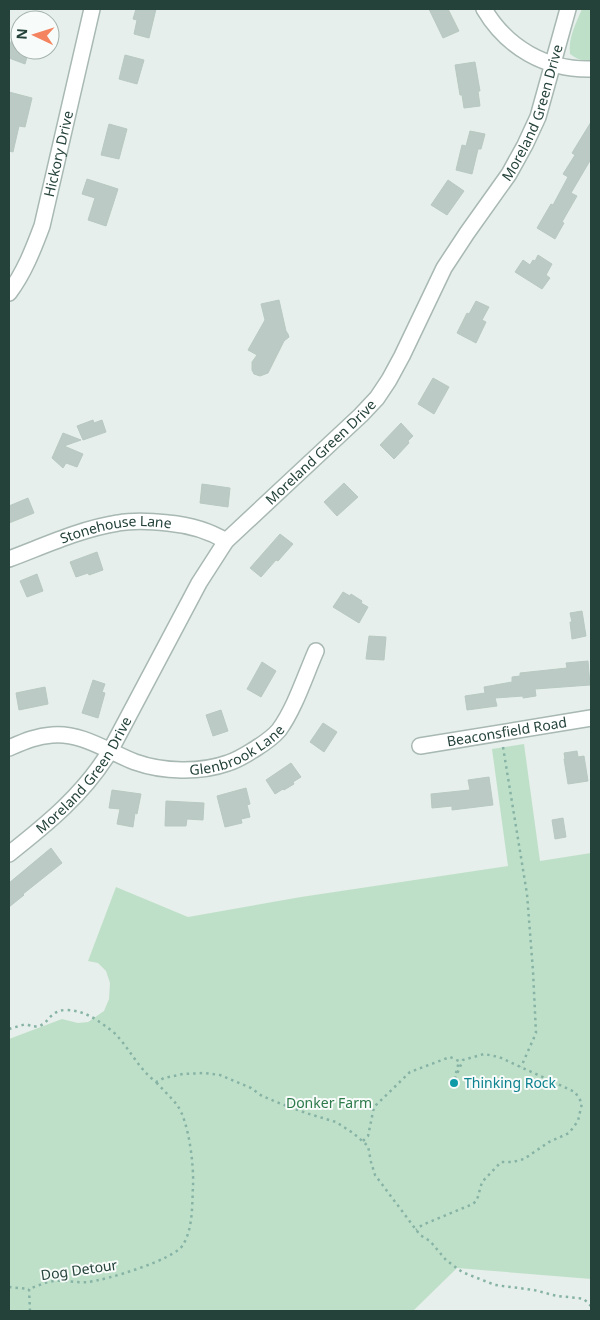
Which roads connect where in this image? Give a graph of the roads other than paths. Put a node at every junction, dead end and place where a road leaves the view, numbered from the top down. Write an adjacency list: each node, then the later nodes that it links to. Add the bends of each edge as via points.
1 (92, 9): 6 (street, Hickory Drive, via 42,226 34,249)
2 (484, 9): 4 (street, via 511,41 531,56)
3 (568, 9): 4 (street, Moreland Green Drive)
4 (552, 64): 5 (street); 7 (street, Moreland Green Drive, via 540,111 529,136 509,174 444,268 390,380 361,415)
5 (591, 70)
6 (9, 293)
7 (226, 541): 8 (street, Stonehouse Lane, via 186,525 120,522 82,532); 13 (street, Moreland Green Drive, via 199,583)
8 (9, 559)
9 (316, 651): 13 (street, Glenbrook Lane, via 278,731 230,763 199,769 167,769 135,762)
10 (591, 718): 11 (street, Beaconsfield Road)
11 (420, 746)
12 (9, 748): 13 (street, Glenbrook Lane, via 54,734 80,738)
13 (110, 751): 14 (street, Moreland Green Drive, via 73,799)
14 (9, 854)

